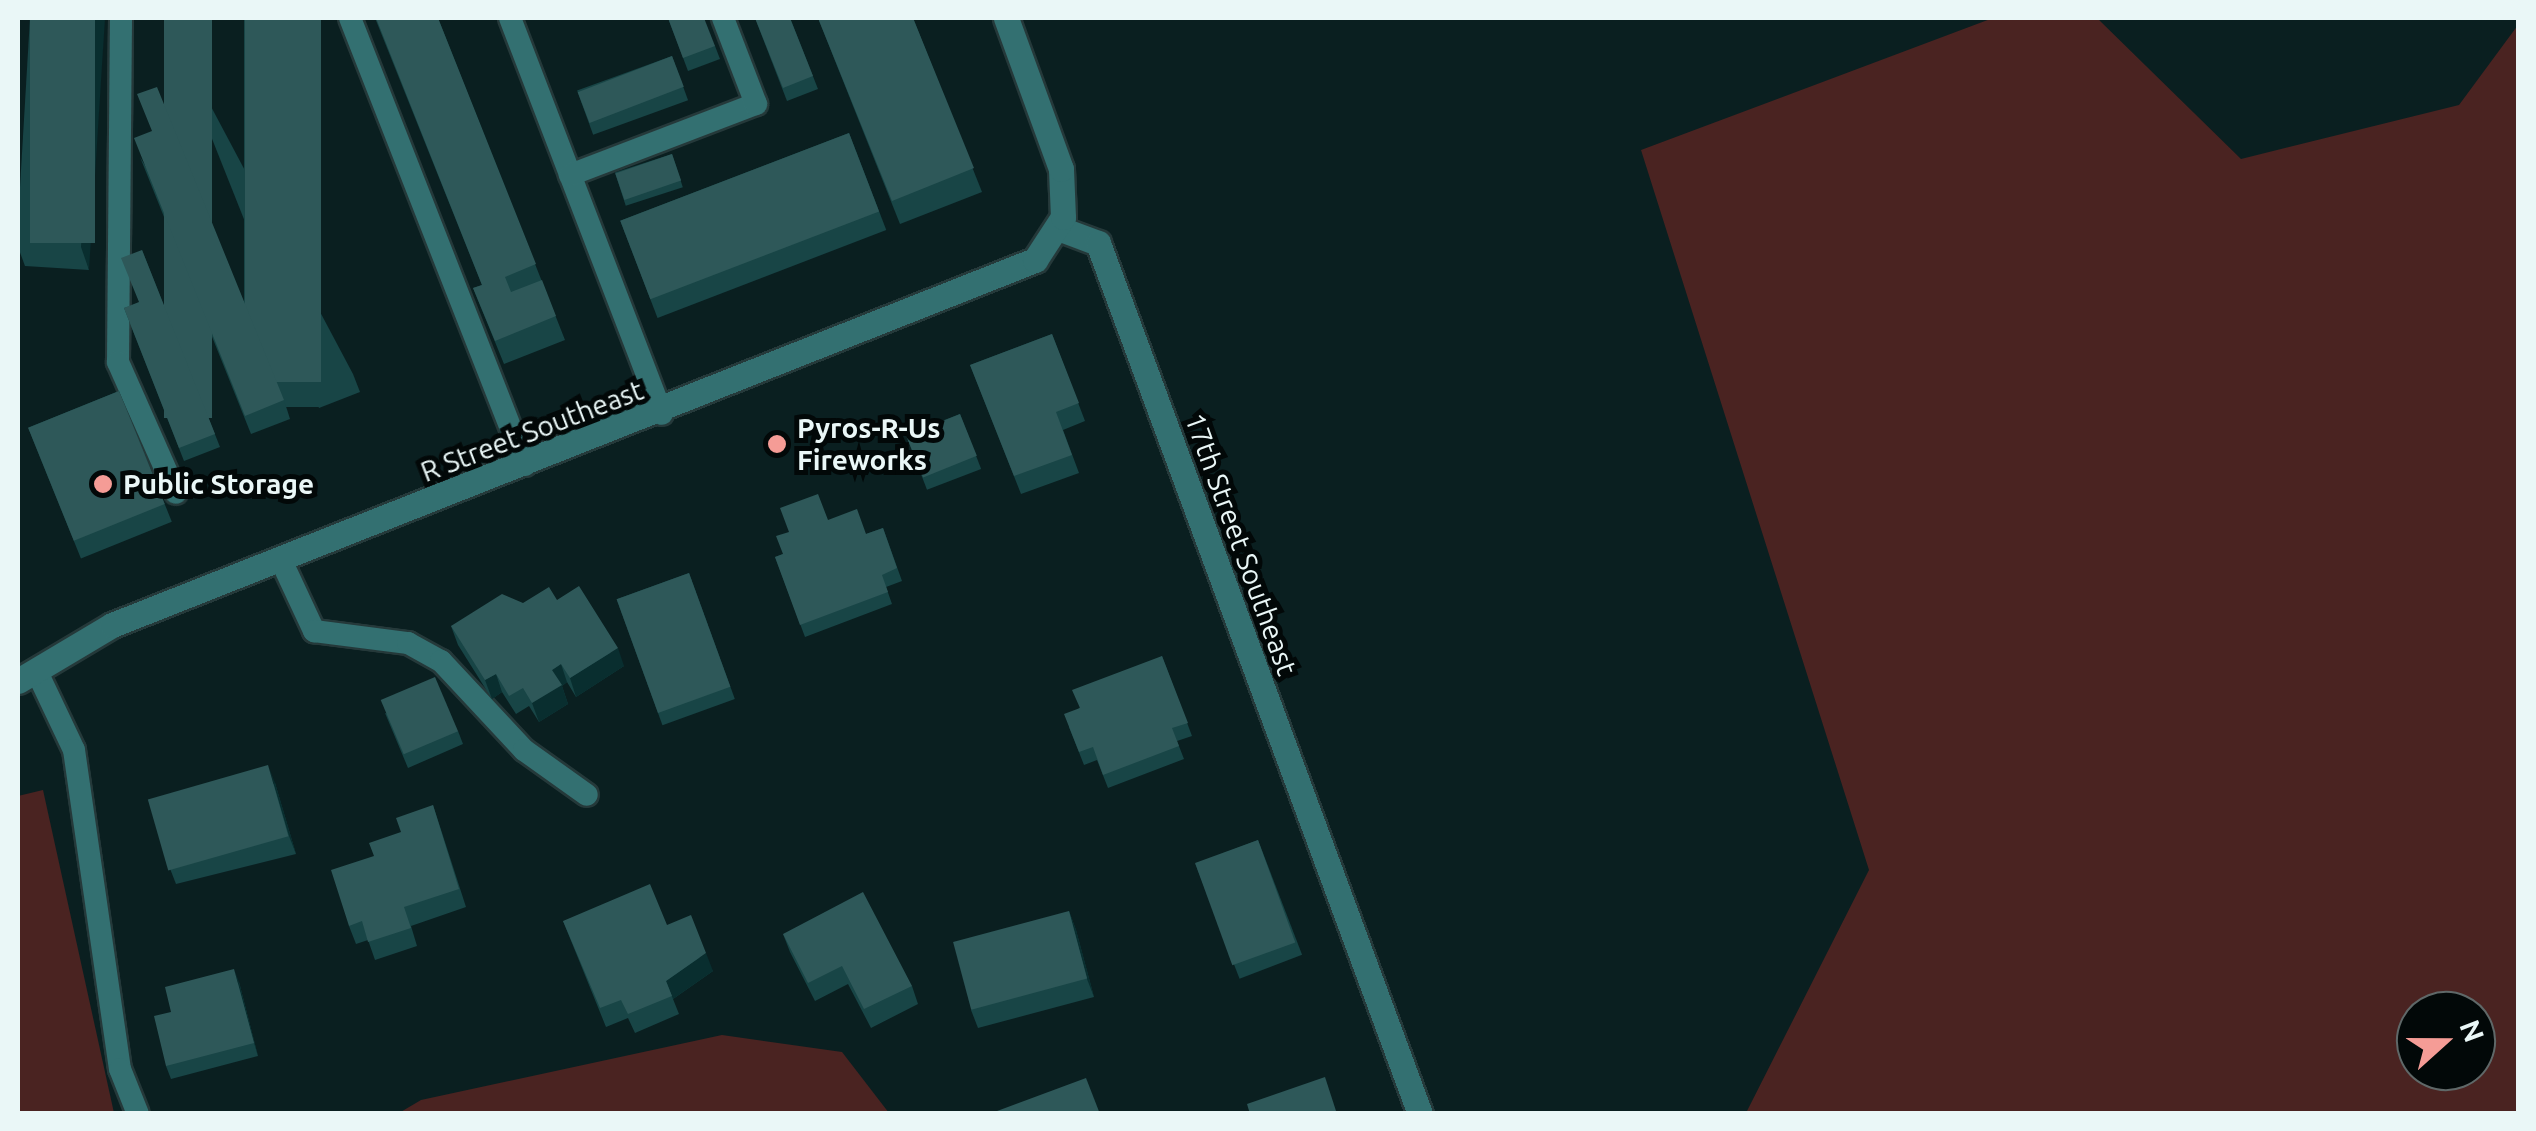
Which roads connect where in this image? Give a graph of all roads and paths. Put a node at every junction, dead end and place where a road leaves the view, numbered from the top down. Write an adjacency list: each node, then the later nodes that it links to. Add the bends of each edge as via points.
1 (121, 18): 10 (lane, via 118,362)
2 (350, 18): 9 (lane)
3 (510, 18): 6 (lane)
4 (722, 18): 6 (lane, via 756,104)
5 (1006, 18): 7 (street, via 1051,128 1063,196)
6 (570, 175): 8 (lane)
7 (1058, 228): 8 (street, R Street Southeast, via 1035,260 985,288); 15 (street, 17th Street Southeast, via 1098,243)
8 (662, 414): 9 (street, R Street Southeast)
9 (525, 466): 11 (street, R Street Southeast)
10 (176, 494)
11 (280, 558): 12 (street, R Street Southeast, via 112,625); 13 (lane, via 314,631 408,642 441,661 524,750)
12 (27, 676): 14 (lane, via 74,750 120,1069)
13 (586, 795)
14 (138, 1114)
15 (1420, 1114)

